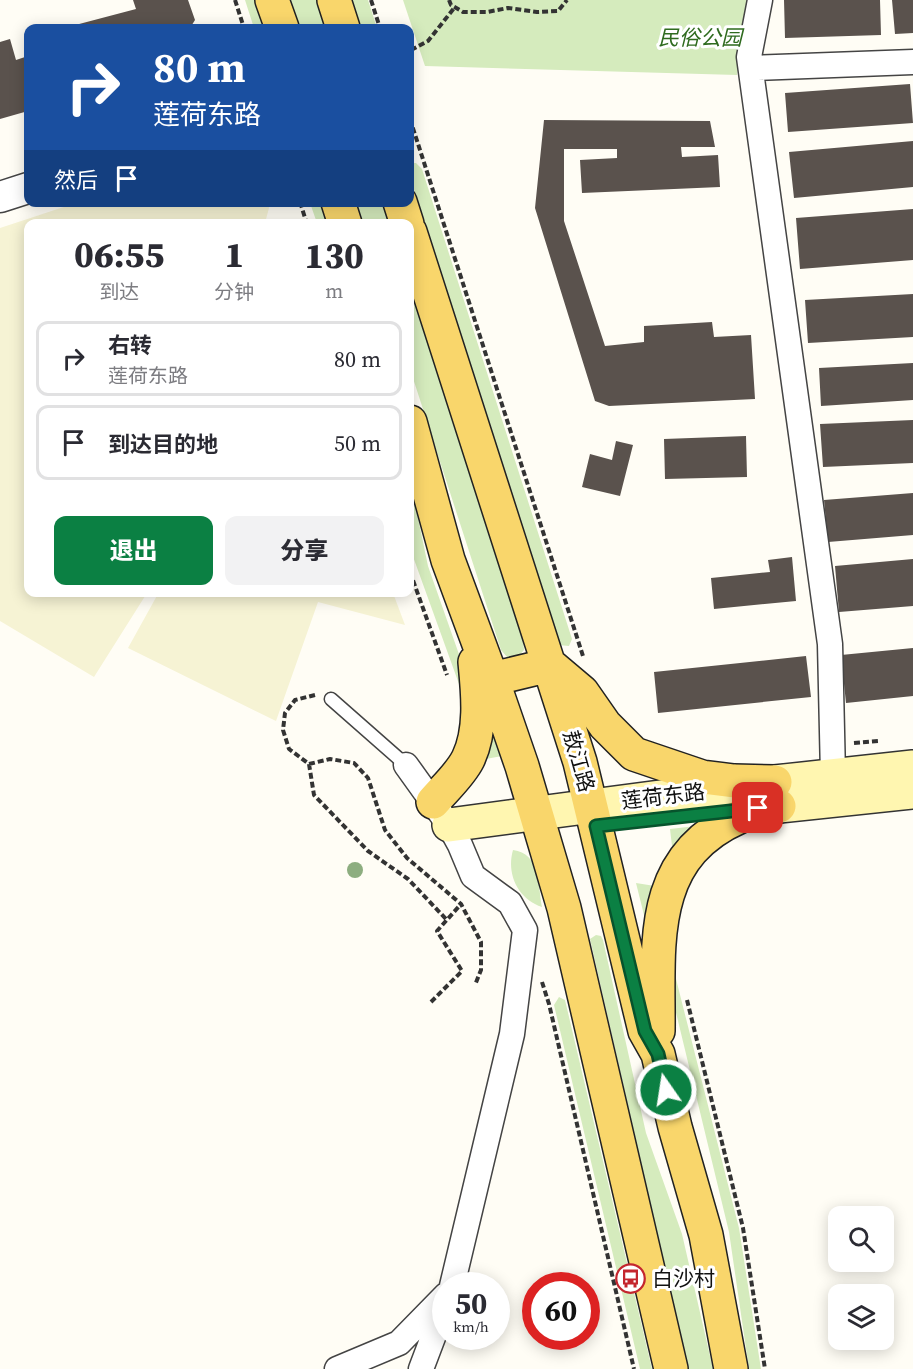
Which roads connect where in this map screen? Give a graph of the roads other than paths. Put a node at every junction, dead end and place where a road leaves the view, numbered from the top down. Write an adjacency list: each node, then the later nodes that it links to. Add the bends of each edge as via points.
1 (272, 0): 4 (main road)
2 (334, 0): 5 (main road)
3 (760, 0): 7 (street, via 749,57)
4 (281, 24)
5 (342, 24)
6 (913, 62): 7 (street)
7 (752, 68): 16 (street, via 830,644)
8 (24, 189): 9 (street)
9 (0, 197)
10 (414, 244): 13 (main road, 敖江路)
11 (414, 437): 12 (main road, via 448,560)
12 (470, 622): 14 (main road); 23 (main road, via 478,690 477,726)
13 (550, 665): 14 (main road); 20 (main road, via 582,692 634,754 702,777 734,781); 21 (main road, 敖江路)
14 (492, 679): 22 (main road)
15 (331, 699): 17 (lane)
16 (833, 760): 18 (main road, 莲荷东路); 20 (main road, 莲荷东路)
17 (406, 765): 23 (street)
18 (913, 767)
19 (913, 792): 20 (main road, 莲荷东路)
20 (777, 794): 21 (main road, 莲荷东路); 24 (main road, via 713,830 691,851 666,892 659,930)
21 (593, 816): 22 (main road, 莲荷东路); 24 (main road, 敖江路, via 645,1031)
22 (539, 823): 23 (main road, 莲荷东路); 30 (main road, via 564,908)
23 (447, 824): 25 (street, via 473,876 510,903 525,930 512,1034)
24 (658, 1054): 31 (main road, 敖江路, via 705,1235)
25 (455, 1272)
26 (432, 1309): 28 (street, via 399,1342)
27 (432, 1340): 29 (street)
28 (337, 1369)
29 (421, 1369)
30 (671, 1369)
31 (731, 1369)

